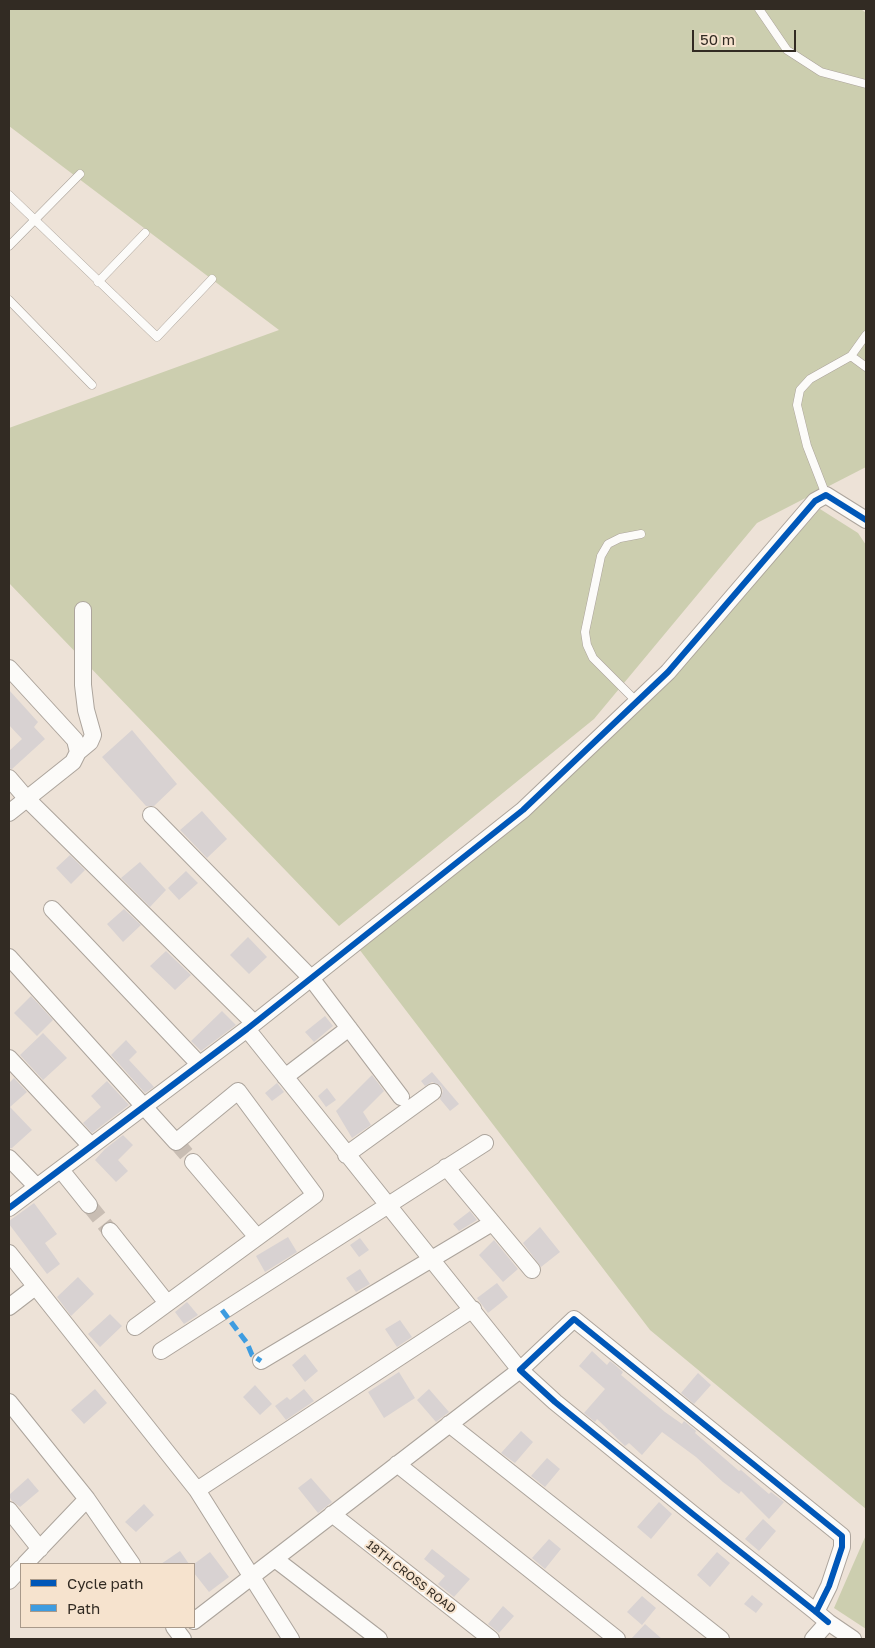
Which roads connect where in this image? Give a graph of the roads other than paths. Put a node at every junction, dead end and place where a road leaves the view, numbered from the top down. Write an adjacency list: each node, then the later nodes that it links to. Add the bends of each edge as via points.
1 (759, 9): 2 (lane, via 787,50 821,72)
2 (866, 84)
3 (80, 174): 5 (lane)
4 (9, 195): 5 (lane)
5 (35, 220): 7 (lane); 9 (lane)
6 (145, 233): 9 (lane)
7 (9, 246)
8 (212, 279): 9 (lane, via 157,337)
9 (98, 282)
10 (9, 300): 14 (lane)
11 (866, 335): 12 (lane)
12 (851, 356): 13 (lane); 15 (lane, via 810,379 800,390 797,405)
13 (866, 367)
14 (92, 385)
15 (826, 495): 16 (street); 20 (street, via 815,501 668,672)
16 (866, 520)
17 (641, 534): 20 (lane, via 608,544 601,556 585,632 593,658)
18 (83, 610): 21 (street, via 83,685 93,735)
19 (9, 668): 21 (street, via 75,740)
20 (637, 702): 28 (street, via 523,810)
21 (78, 752): 23 (street, via 73,762)
22 (9, 778): 23 (street)
23 (27, 799): 24 (street); 29 (street)
24 (9, 813)
25 (151, 815): 28 (street)
26 (52, 909): 32 (street)
27 (9, 957): 36 (street)
28 (311, 978): 29 (street); 30 (street)
29 (250, 1026): 32 (street); 33 (street)
30 (349, 1028): 33 (street); 35 (street)
31 (9, 1058): 38 (street)
32 (199, 1064): 36 (street)
33 (285, 1077): 39 (street)
34 (433, 1092): 39 (street)
35 (401, 1097)
36 (144, 1107): 38 (street); 50 (street, via 176,1142 238,1091 315,1195)
37 (485, 1143): 42 (street)
38 (91, 1146): 43 (street)
39 (346, 1155): 46 (street)
40 (9, 1158): 44 (street)
41 (193, 1162): 50 (street)
42 (446, 1167): 46 (street); 48 (street)
43 (61, 1170): 44 (street); 45 (street)
44 (37, 1187): 47 (street)
45 (90, 1205)
46 (388, 1207): 52 (street); 59 (street)
47 (9, 1208)
48 (492, 1223): 52 (street); 53 (street)
49 (110, 1231): 55 (street)
50 (257, 1237): 55 (street)
51 (9, 1253): 54 (street)
52 (431, 1260): 57 (street); 60 (street)
53 (532, 1270)
54 (35, 1287): 56 (street); 65 (street)
55 (167, 1303): 58 (street)
56 (9, 1307)
57 (473, 1309): 61 (street); 65 (street)
58 (135, 1327)
59 (161, 1351)
60 (260, 1361)
61 (520, 1370): 63 (street); 76 (street, via 555,1402); 76 (street, via 574,1320 842,1536 842,1547)
62 (9, 1402): 66 (street)
63 (449, 1424): 64 (street); 82 (street)
64 (397, 1464): 68 (street); 81 (street)
65 (196, 1490): 74 (street)
66 (87, 1498): 69 (street); 72 (street)
67 (9, 1510): 69 (street)
68 (332, 1514): 70 (street); 80 (street, 18TH CROSS ROAD)
69 (40, 1549): 71 (street)
70 (274, 1559): 74 (street); 79 (street)
71 (26, 1563)
72 (131, 1563)
73 (20, 1569): 75 (street)
74 (252, 1576): 77 (street); 78 (street)
75 (9, 1581)
76 (822, 1617): 83 (street); 84 (street)
77 (195, 1620)
78 (291, 1639)
79 (379, 1639)
80 (491, 1639)
81 (617, 1639)
82 (720, 1639)
83 (813, 1639)
84 (853, 1639)

